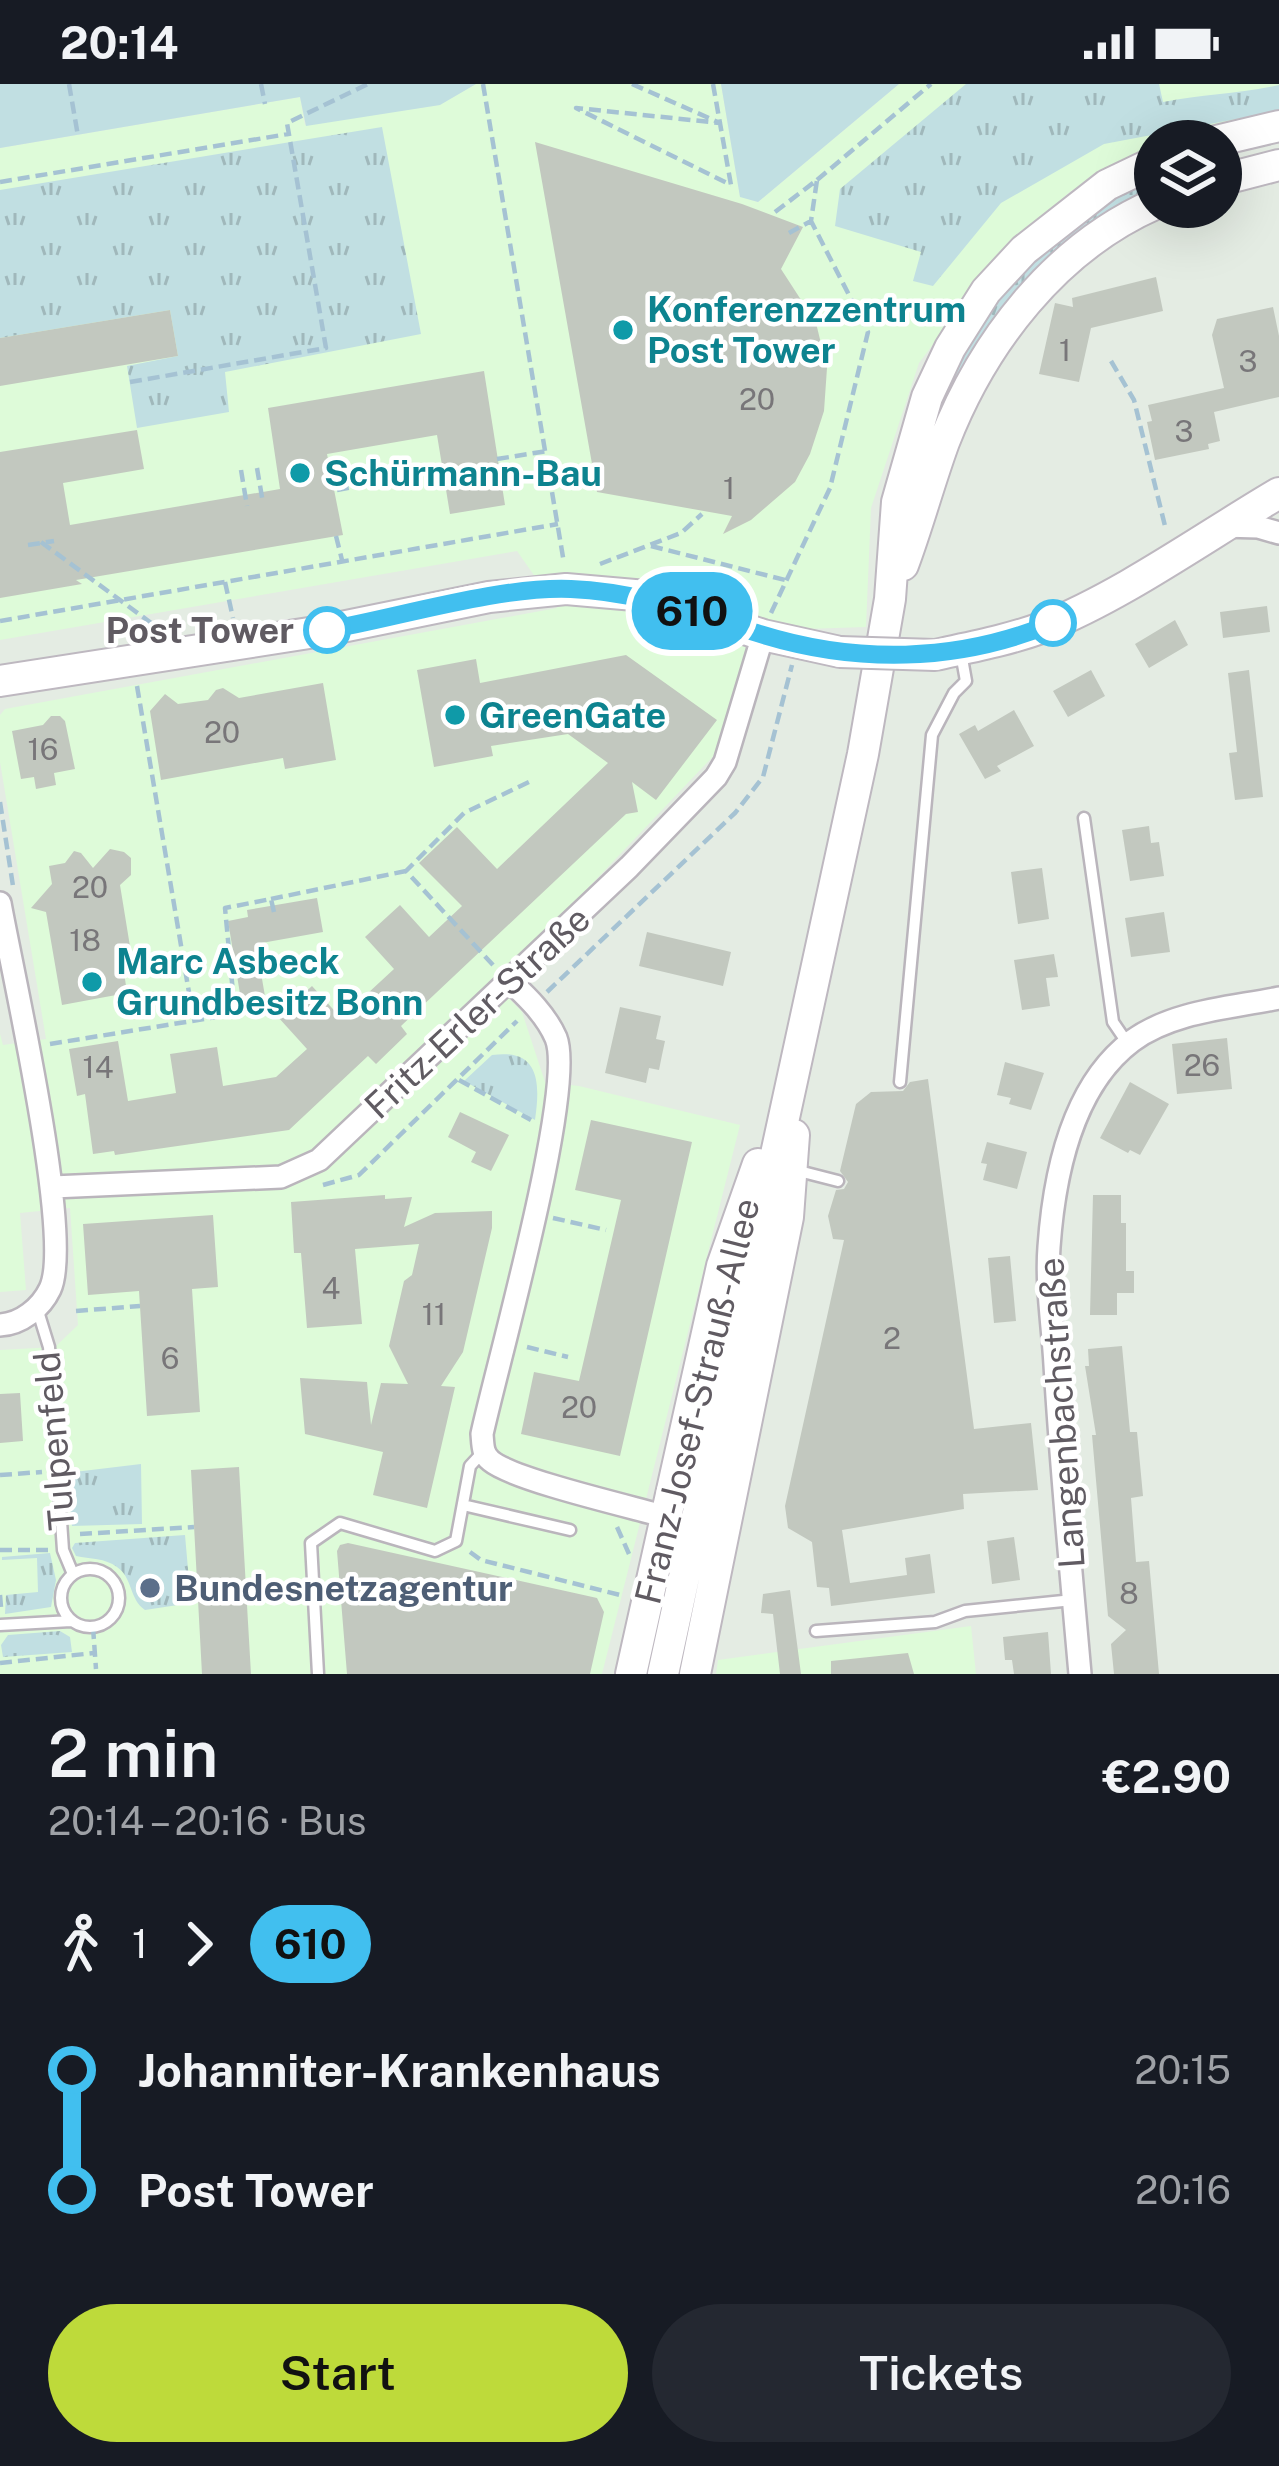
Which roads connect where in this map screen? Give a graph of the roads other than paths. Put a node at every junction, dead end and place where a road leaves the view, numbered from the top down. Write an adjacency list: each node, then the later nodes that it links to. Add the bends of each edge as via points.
1 (1279, 126): 2 (main road)
2 (1242, 135)
3 (1279, 166): 5 (main road)
4 (1134, 172): 10 (main road, Franz-Josef-Strauß-Allee, via 1024,250 950,348 904,466)
5 (1242, 175)
6 (1134, 216): 10 (main road, Franz-Josef-Strauß-Allee, via 1042,285 979,366)
7 (1279, 494): 8 (main road)
8 (1222, 526): 9 (street); 12 (main road, via 1052,623)
9 (1279, 533)
10 (890, 599): 19 (main road, Franz-Josef-Strauß-Allee)
11 (763, 635): 12 (main road, bridge, via 840,652); 13 (main road, via 646,596 566,589); 16 (street, Fritz-Erler-Straße, via 716,778)
12 (948, 652): 20 (lane, via 966,681 932,735)
13 (0, 682)
14 (1084, 818): 18 (lane, via 1113,1022)
15 (0, 903): 23 (street)
16 (510, 981): 23 (street, Fritz-Erler-Straße, via 301,1170); 26 (street, via 557,1040 559,1100)
17 (1279, 998): 18 (street, Langenbachstraße, via 1184,1017)
18 (1129, 1043): 31 (street, Langenbachstraße, via 1078,1111 1049,1248)
19 (796, 1063): 21 (main road, Franz-Josef-Strauß-Allee); 28 (main road, Franz-Josef-Strauß-Allee, via 722,1266); 37 (main road, Franz-Josef-Strauß-Allee)
20 (900, 1082)
21 (793, 1170): 22 (lane); 38 (main road, Franz-Josef-Strauß-Allee)
22 (838, 1181)
23 (53, 1187): 24 (street, via 55,1270)
24 (37, 1308): 25 (street); 30 (lane, Tulpenfeld, via 49,1347 63,1550)
25 (6, 1325)
26 (484, 1452): 27 (lane, via 470,1466); 28 (street, via 492,1463)
27 (463, 1505): 29 (lane); 35 (lane, via 456,1541 435,1551 340,1523 311,1543)
28 (667, 1517): 36 (main road, Franz-Josef-Strauß-Allee)
29 (570, 1530)
30 (73, 1574): 32 (lane, via 61,1597); 32 (lane, via 92,1569 109,1576 118,1602 102,1624)
31 (1073, 1600): 34 (lane); 39 (street, Langenbachstraße)
32 (71, 1621): 33 (lane)
33 (0, 1625)
34 (816, 1630)
35 (318, 1674)
36 (631, 1674)
37 (663, 1674)
38 (695, 1674)
39 (1080, 1674)

